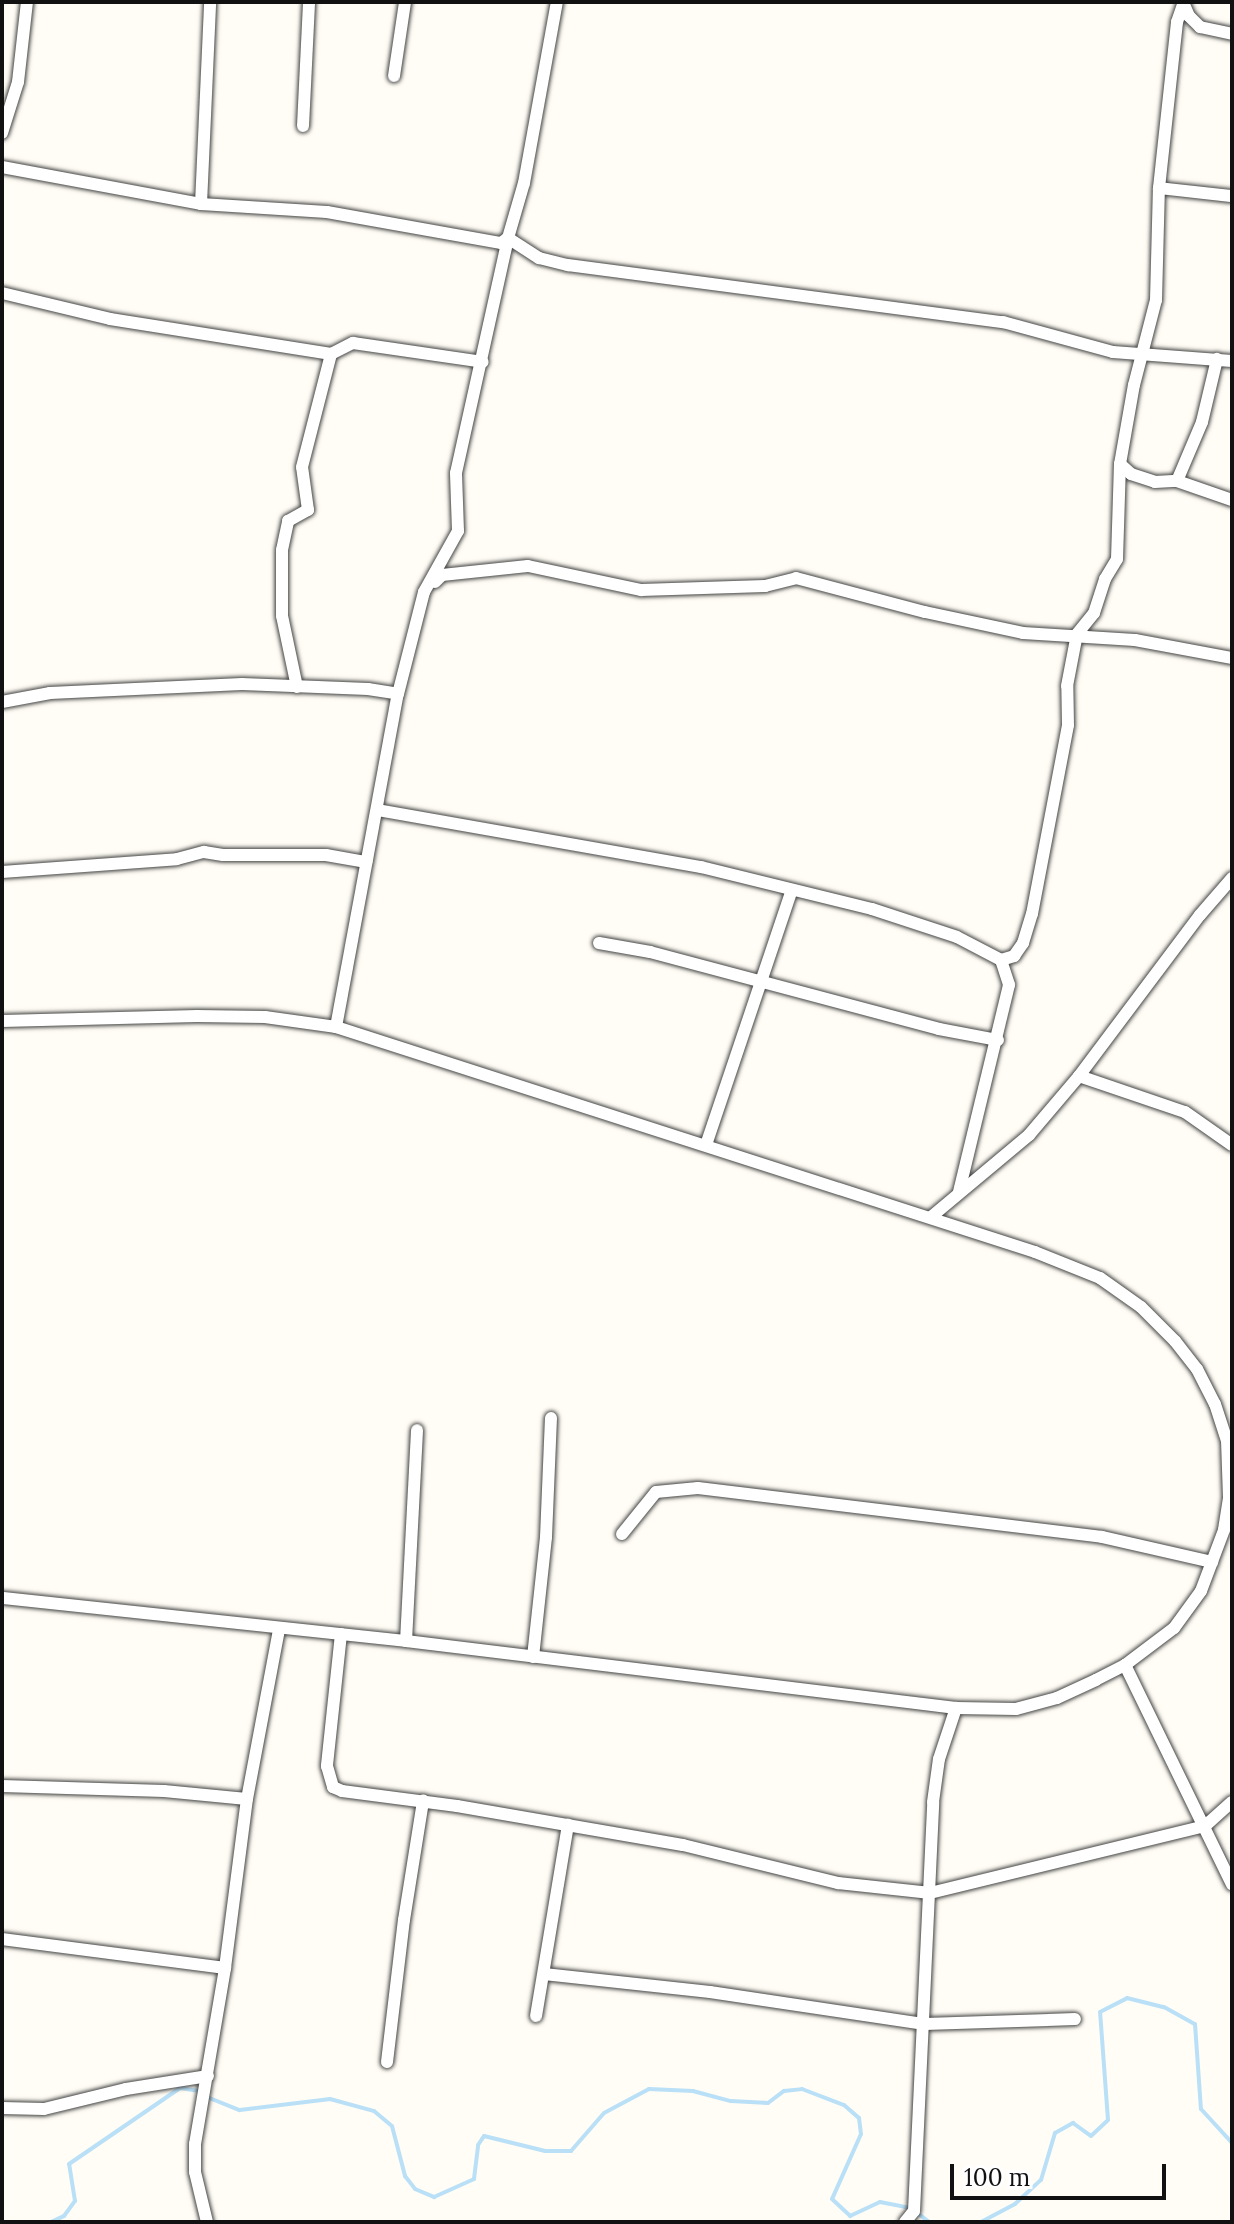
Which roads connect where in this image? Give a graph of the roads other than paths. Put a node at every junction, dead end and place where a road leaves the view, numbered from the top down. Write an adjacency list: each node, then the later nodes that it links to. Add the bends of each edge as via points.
1 (27, 2): 10 (street, via 18,82)
2 (210, 2): 14 (street)
3 (309, 2): 9 (street)
4 (405, 2): 8 (street)
5 (557, 2): 15 (street, via 524,183)
6 (1183, 4): 7 (street, via 1200,27); 12 (street)
7 (1232, 34)
8 (394, 76)
9 (303, 126)
10 (2, 133)
11 (2, 167): 14 (street)
12 (1159, 188): 13 (street); 18 (street, via 1158,280)
13 (1232, 196)
14 (201, 204): 15 (street, via 327,212 493,244)
15 (508, 238): 18 (street, via 539,258 568,265 1003,322 1113,352); 21 (street)
16 (2, 293): 17 (street, via 110,319)
17 (331, 354): 21 (street, via 353,343); 28 (street, via 302,467 308,510 288,521 282,550 282,616)
18 (1143, 354): 19 (street); 22 (street)
19 (1217, 359): 20 (street); 23 (street, via 1202,422)
20 (1232, 361)
21 (483, 362): 25 (street, via 456,473 458,531)
22 (1120, 464): 23 (street, via 1155,482); 26 (street, via 1117,559 1094,613)
23 (1177, 481): 24 (street)
24 (1232, 500)
25 (424, 592): 26 (street, via 442,575 528,566 641,590 765,586 796,578 1009,630); 29 (street)
26 (1077, 634): 27 (street); 37 (street, via 1067,686 1068,725 1032,914 1023,943 1014,956)
27 (1232, 658)
28 (297, 687): 29 (street); 30 (street, via 242,684 50,693)
29 (398, 694): 31 (street)
30 (2, 702)
31 (377, 810): 32 (street); 35 (street, via 701,867)
32 (366, 862): 33 (street, via 326,855 204,852 177,859); 40 (street)
33 (2, 872)
34 (1232, 878): 42 (street)
35 (792, 890): 37 (street, via 957,937); 38 (street)
36 (599, 943): 38 (street)
37 (1001, 960): 41 (street, via 1009,985)
38 (763, 982): 41 (street); 43 (street)
39 (2, 1021): 40 (street, via 210,1016)
40 (336, 1027): 43 (street)
41 (998, 1040): 45 (street)
42 (1079, 1076): 44 (street, via 1185,1112); 45 (street, via 1029,1135)
43 (706, 1145): 46 (street)
44 (1232, 1145)
45 (959, 1192): 46 (street)
46 (931, 1217): 50 (street, via 1100,1278 1141,1307 1175,1341 1209,1392 1227,1440 1229,1498)
47 (551, 1418): 55 (street)
48 (417, 1430): 54 (street)
49 (622, 1534): 50 (street, via 656,1492 698,1488 1102,1537)
50 (1212, 1562): 56 (street, via 1201,1591 1174,1628)
51 (2, 1598): 52 (street)
52 (279, 1630): 53 (street); 59 (street)
53 (341, 1634): 54 (street); 60 (street, via 327,1776 342,1791)
54 (406, 1641): 55 (street)
55 (533, 1657): 57 (street)
56 (1125, 1665): 57 (street, via 1057,1698 1016,1709); 63 (street)
57 (956, 1708): 65 (street, via 939,1759)
58 (2, 1786): 59 (street)
59 (247, 1799): 67 (street)
60 (423, 1801): 62 (street); 72 (street)
61 (1232, 1802): 63 (street)
62 (568, 1825): 65 (street, via 683,1845 838,1883); 68 (street)
63 (1205, 1826): 64 (street); 65 (street)
64 (1232, 1884)
65 (930, 1893): 71 (street)
66 (2, 1939): 67 (street)
67 (225, 1968): 73 (street)
68 (544, 1974): 69 (street); 71 (street)
69 (536, 2016)
70 (1075, 2019): 71 (street)
71 (925, 2024): 76 (street, via 914,2211)
72 (387, 2062)
73 (207, 2081): 74 (street, via 126,2089 44,2109); 75 (street, via 195,2172)
74 (2, 2108)
75 (207, 2222)
76 (905, 2222)

